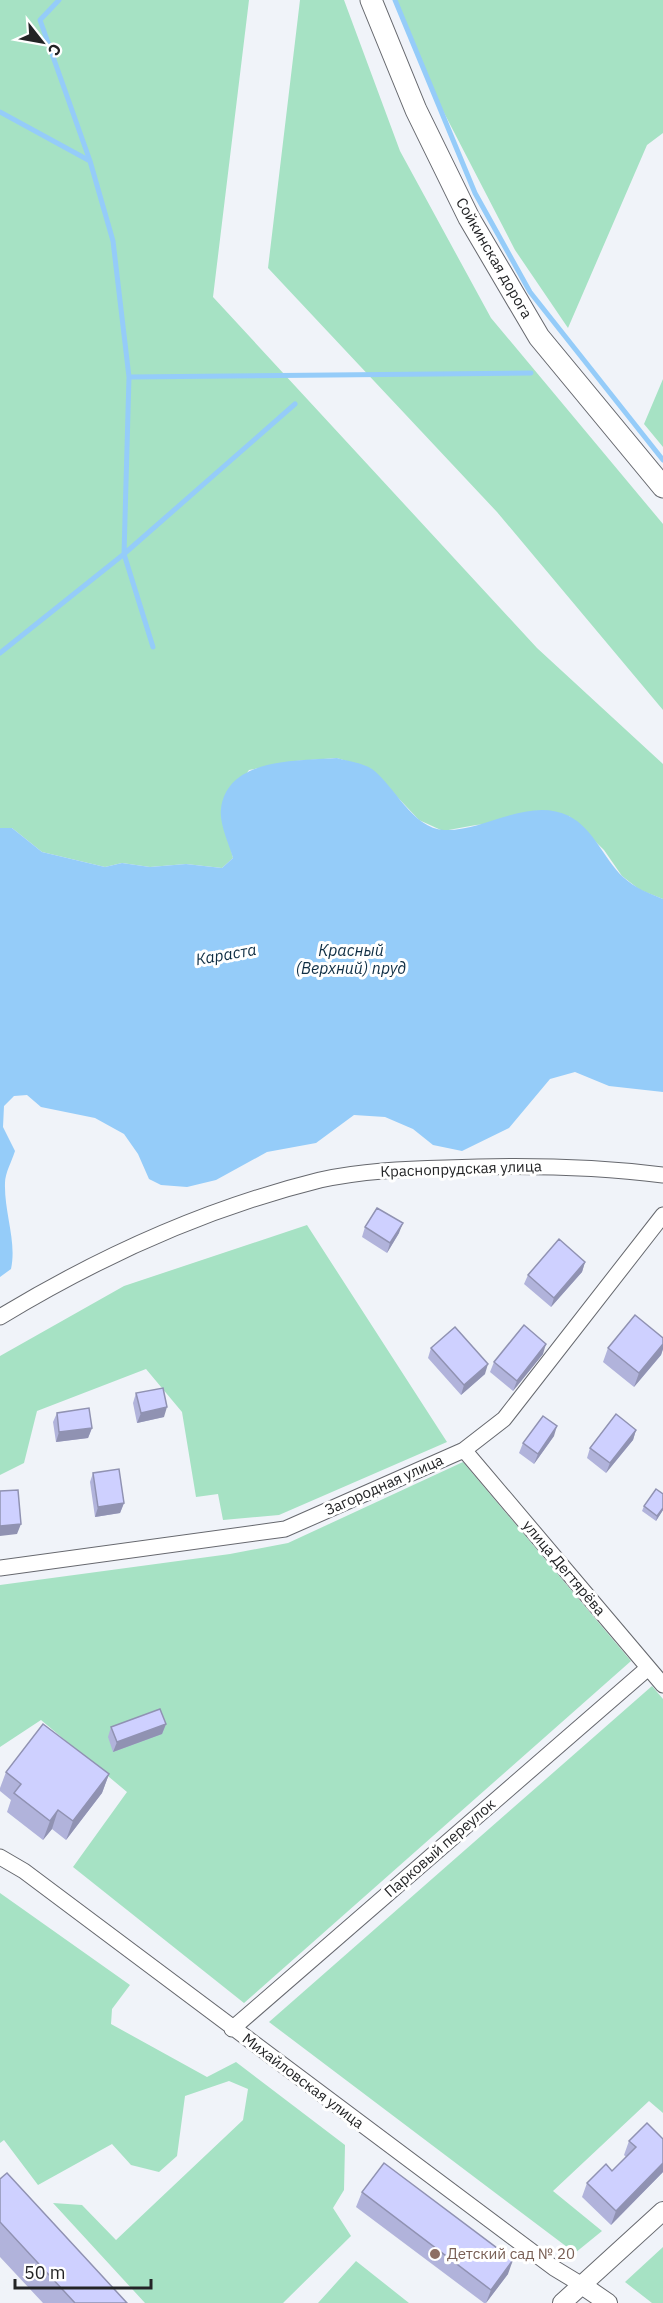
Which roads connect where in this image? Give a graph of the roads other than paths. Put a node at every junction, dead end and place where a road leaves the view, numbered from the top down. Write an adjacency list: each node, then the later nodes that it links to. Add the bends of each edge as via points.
1 (371, 0): 2 (main road, Сойкинская дорога, via 416,110 469,218 539,337)
2 (663, 488)
3 (663, 1175): 5 (street, Краснопрудская улица, via 585,1166 514,1166 391,1170 321,1180 234,1206 148,1239)
4 (663, 1215): 6 (street, Загородная улица, via 504,1419)
5 (0, 1317)
6 (464, 1450): 7 (street, Загородная улица, via 285,1529); 8 (street, улица Дегтярёва)
7 (0, 1568)
8 (648, 1668): 9 (street, улица Дегтярёва); 11 (street, Парковый переулок)
9 (663, 1685)
10 (0, 1857): 11 (street, Михайловская улица, via 24,1871)
11 (232, 2029): 13 (street, Михайловская улица)
12 (663, 2211): 13 (street)
13 (582, 2285): 14 (street); 15 (street, Михайловская улица)
14 (562, 2303)
15 (608, 2303)

